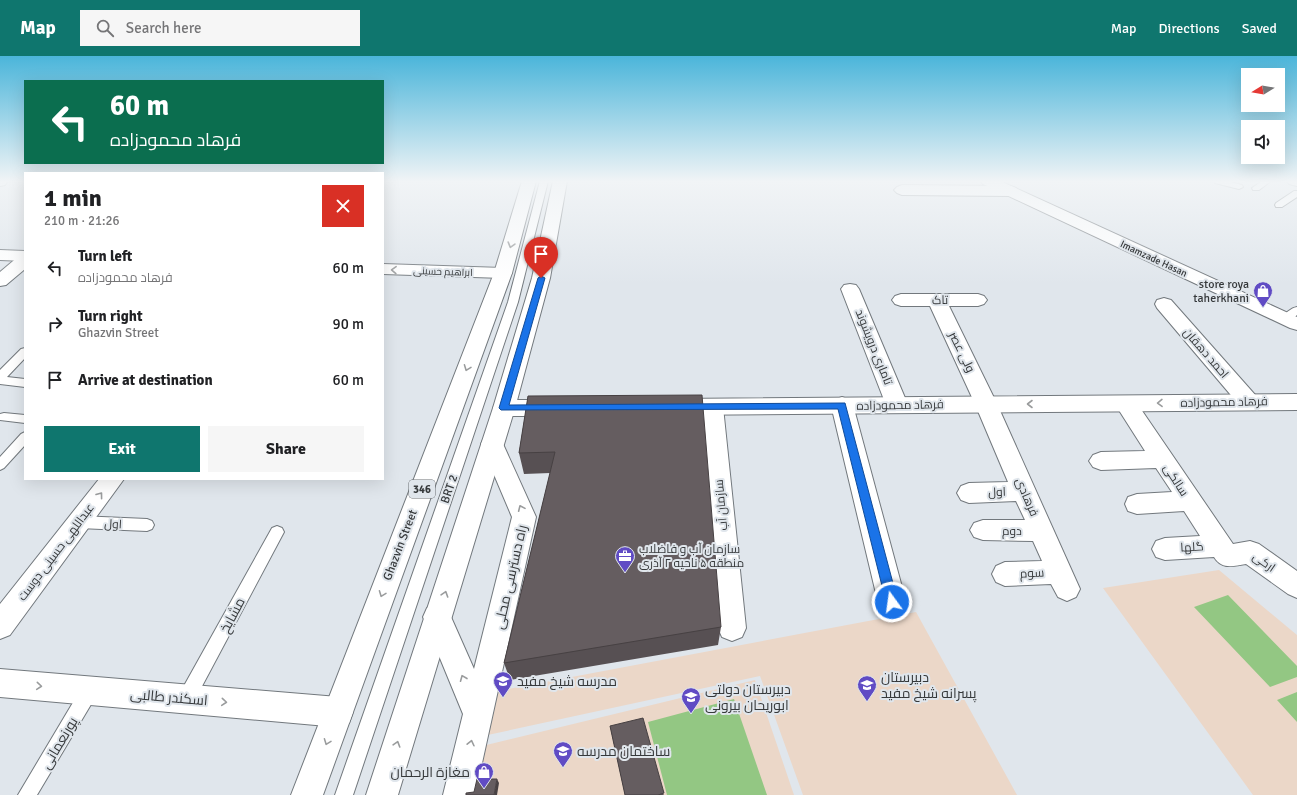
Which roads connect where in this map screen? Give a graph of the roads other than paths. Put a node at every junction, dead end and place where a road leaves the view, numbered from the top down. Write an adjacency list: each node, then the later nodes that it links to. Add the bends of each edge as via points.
1 (519, 215): 9 (street, Ghazvin Street / 346, one-way to 9)
2 (536, 215): 65 (lane, BRT 2, via 513,302)
3 (553, 215): 29 (street, via 541,278)
4 (1065, 215): 16 (street, Imamzade Hasan)
5 (0, 255): 6 (street)
6 (24, 256)
7 (24, 261): 10 (street)
8 (384, 269): 9 (street, ابراهیم حسینی, one-way to 8)
9 (503, 274): 61 (street, Ghazvin Street / 346, one-way to 61)
10 (0, 281)
11 (850, 288): 25 (street, تاماری درویشوند)
12 (901, 300): 13 (street, تاک)
13 (936, 300): 14 (street, تاک); 23 (street, ولی عصر)
14 (978, 300)
15 (1164, 304): 21 (street, احمد دهقان)
16 (1293, 318)
17 (24, 353): 18 (lane)
18 (0, 377)
19 (0, 380): 20 (lane)
20 (24, 383)
21 (1249, 402): 22 (street, فرهاد محمودزاده); 24 (street, فرهاد محمودزاده, one-way to 24)
22 (1297, 402)
23 (986, 404): 24 (street, فرهاد محمودزاده, one-way to 23); 25 (street, فرهاد محمودزاده); 40 (street, فرهادی)
24 (1126, 404): 36 (street, سالکی)
25 (897, 405): 26 (street, فرهاد محمودزاده)
26 (842, 406): 28 (street, فرهاد محمودزاده); 54 (street)
27 (650, 407): 28 (street, فرهاد محمودزاده)
28 (712, 407): 57 (street, سازمان آب)
29 (504, 408): 30 (street); 34 (street)
30 (573, 408)
31 (4, 417): 32 (lane)
32 (24, 419)
33 (24, 438): 35 (lane)
34 (492, 444): 55 (street, one-way to 34); 62 (street, راه دسترسی محلی, one-way to 34, via 524,516)
35 (6, 451): 38 (lane)
36 (1163, 459): 37 (street); 42 (street, سالکی)
37 (1102, 461)
38 (0, 465)
39 (111, 480): 44 (street, عبداللهی حسینی دوست, one-way to 39)
40 (1025, 491): 41 (street, اول); 47 (street, فرهادی)
41 (969, 494)
42 (1190, 501): 43 (street); 50 (street, سالکی)
43 (1136, 504)
44 (79, 522): 45 (lane, اول); 56 (street, عبداللهی حسینی دوست)
45 (147, 525)
46 (983, 530): 47 (street, دوم)
47 (1042, 531): 52 (street, فرهادی)
48 (277, 532): 60 (lane, مشایخ)
49 (1165, 549): 50 (street, گلها)
50 (1223, 551): 53 (street, ارکی, via 1250,552)
51 (1005, 574): 52 (street, سوم)
52 (1063, 581)
53 (1297, 586)
54 (892, 602)
55 (438, 617): 62 (street, one-way to 55); 66 (street, one-way to 55)
56 (0, 626)
57 (732, 628)
58 (0, 683): 59 (street, اسکندر طالبی, one-way to 59)
59 (90, 690): 60 (street, اسکندر طالبی); 63 (lane, پورنعمانی)
60 (186, 699): 61 (street, اسکندر طالبی, one-way to 61)
61 (338, 712): 64 (street, Ghazvin Street / 346, one-way to 64)
62 (478, 714): 67 (street, راه دسترسی محلی, one-way to 62)
63 (27, 795)
64 (307, 795)
65 (344, 795)
66 (382, 795)
67 (459, 795)

